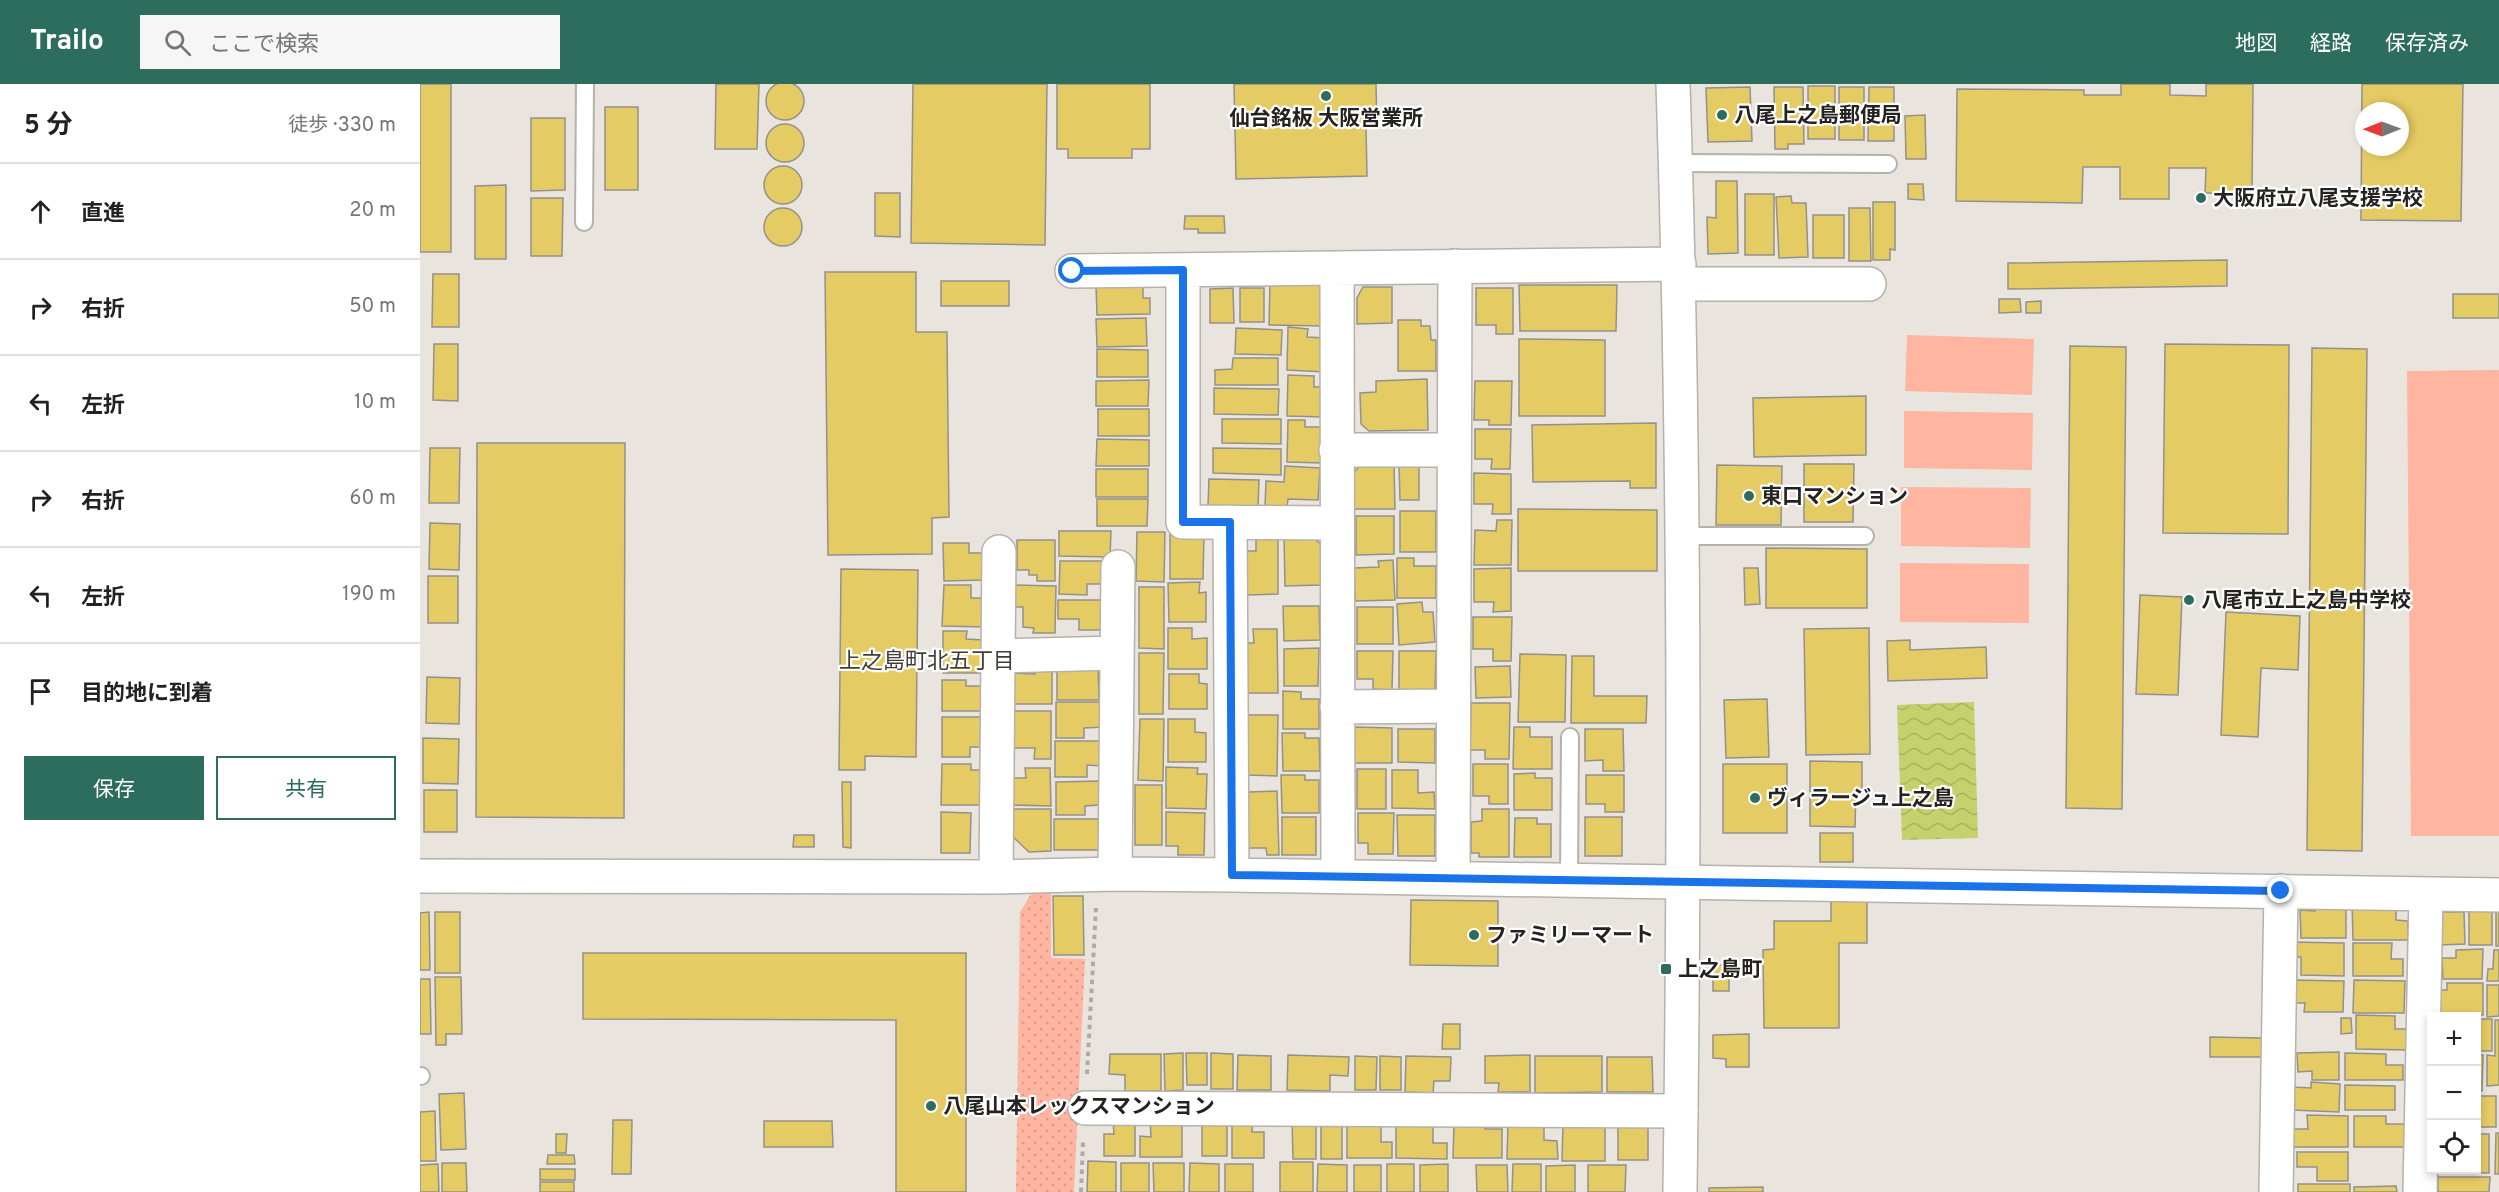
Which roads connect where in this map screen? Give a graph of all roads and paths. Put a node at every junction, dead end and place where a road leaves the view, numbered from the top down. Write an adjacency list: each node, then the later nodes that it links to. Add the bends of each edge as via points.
1 (585, 84): 5 (lane)
2 (1673, 84): 3 (street)
3 (1676, 163): 4 (lane); 10 (street)
4 (1888, 164)
5 (584, 222)
6 (1455, 266): 7 (street); 10 (street); 13 (street)
7 (1337, 268): 8 (street); 12 (street)
8 (1183, 270): 9 (street); 14 (street, via 1183,522)
9 (1072, 271)
10 (1679, 274): 11 (street); 16 (street)
11 (1869, 284)
12 (1336, 450): 13 (street); 15 (street)
13 (1453, 450): 23 (street)
14 (1230, 522): 15 (street); 26 (street)
15 (1336, 523): 22 (street)
16 (1682, 536): 17 (lane); 32 (street)
17 (1865, 536)
18 (999, 552): 21 (street)
19 (1118, 567): 20 (street)
20 (1117, 653): 21 (street); 25 (street)
21 (998, 656): 29 (street)
22 (1337, 706): 23 (street); 28 (street)
23 (1452, 706): 30 (street)
24 (1570, 737): 31 (lane)
25 (1106, 874): 26 (street); 29 (street); 36 (path)
26 (1232, 875): 28 (street)
27 (420, 876): 29 (street)
28 (1338, 876): 30 (street)
29 (996, 877)
30 (1454, 877): 31 (street)
31 (1569, 879): 32 (street)
32 (1685, 881): 33 (street); 37 (street)
33 (2281, 891): 34 (street); 40 (street)
34 (2426, 895): 35 (street); 41 (street)
35 (2499, 895)
36 (1085, 1107): 37 (street); 38 (path)
37 (1681, 1111): 39 (street)
38 (1081, 1192)
39 (1680, 1192)
40 (2276, 1192)
41 (2420, 1192)

